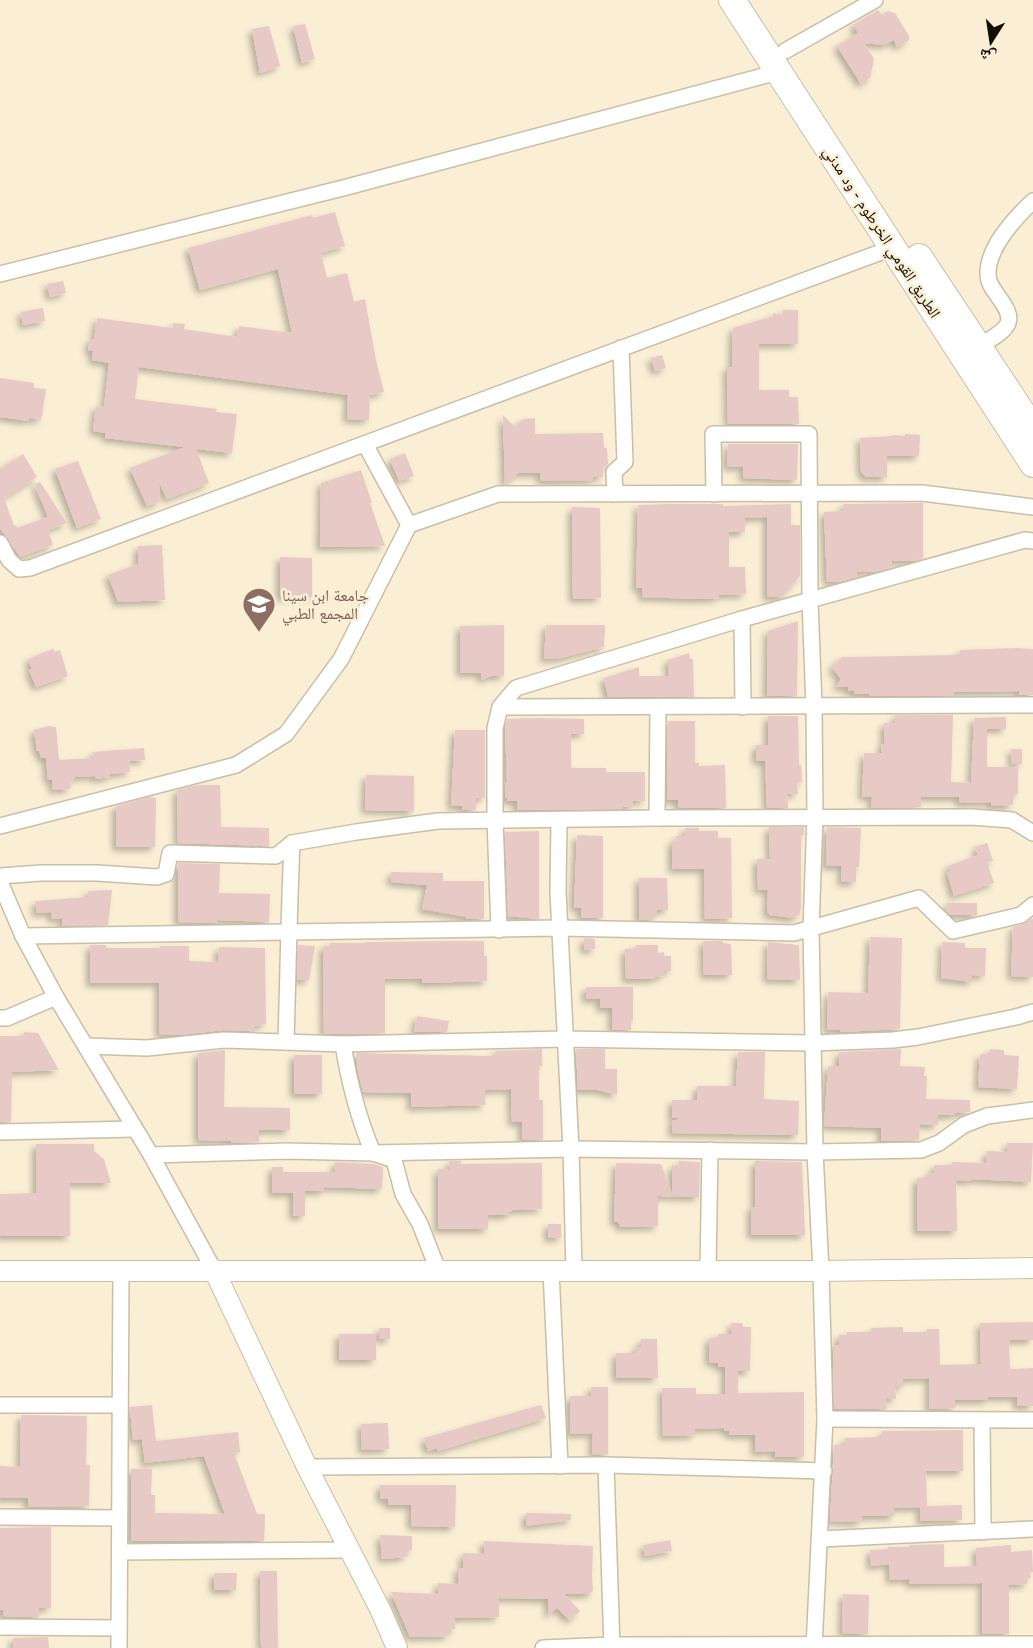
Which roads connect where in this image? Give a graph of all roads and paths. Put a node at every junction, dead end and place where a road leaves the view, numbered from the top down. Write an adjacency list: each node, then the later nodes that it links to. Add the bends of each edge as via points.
1 (732, 0): 4 (highway, الطريق القومي الخرطوم - ود مدني)
2 (753, 0): 4 (highway, الطريق القومي الخرطوم - ود مدني)
3 (875, 0): 4 (street)
4 (782, 61): 6 (highway, الطريق القومي الخرطوم - ود مدني); 7 (street, via 336,190); 8 (highway, الطريق القومي الخرطوم - ود مدني)
5 (1033, 201): 8 (street, via 1009,226 989,270 989,281 1008,311 1008,323)
6 (892, 248): 9 (street); 12 (highway, الطريق القومي الخرطوم - ود مدني)
7 (0, 274)
8 (979, 346): 10 (highway, الطريق القومي الخرطوم - ود مدني)
9 (621, 348): 11 (street); 13 (street, via 625,462 614,472)
10 (1033, 429)
11 (365, 444): 17 (street); 19 (street, via 30,568 19,569)
12 (1033, 464)
13 (615, 494): 14 (street); 17 (street, via 498,494)
14 (714, 494): 15 (street); 15 (street, via 713,434 809,434)
15 (808, 494): 16 (street, via 922,493); 20 (street)
16 (1033, 507)
17 (409, 525): 31 (street, via 341,659 286,734 236,765)
18 (1033, 541): 20 (street, via 1025,540)
19 (0, 543)
20 (810, 601): 21 (street); 23 (street)
21 (742, 619): 24 (street, via 516,688); 26 (street)
22 (1033, 705): 23 (street)
23 (814, 706): 26 (street); 27 (street)
24 (500, 707): 25 (street); 29 (street, via 495,728)
25 (658, 707): 26 (street); 28 (street)
26 (743, 707)
27 (814, 816): 28 (street); 32 (street, via 1012,820); 38 (street)
28 (657, 818): 30 (street)
29 (495, 819): 30 (street); 33 (street, via 417,824); 39 (street)
30 (559, 820): 37 (street)
31 (0, 826)
32 (1033, 833)
33 (292, 843): 34 (street, via 276,856 170,853 166,874 157,877 97,873); 40 (street)
34 (0, 876)
35 (0, 882): 41 (street)
36 (1033, 906): 38 (street, via 1021,915 953,931 920,898)
37 (559, 928): 38 (street, via 783,933); 39 (street); 45 (street)
38 (811, 929): 47 (street)
39 (499, 930): 40 (street)
40 (288, 932): 41 (street); 46 (street)
41 (23, 936): 42 (street)
42 (56, 997): 44 (street); 49 (street)
43 (1033, 1012): 47 (street, via 918,1037)
44 (0, 1018)
45 (564, 1040): 47 (street); 48 (street); 53 (street)
46 (286, 1042): 48 (street); 49 (street, via 224,1040 147,1048)
47 (813, 1043): 55 (street)
48 (343, 1044): 56 (street, via 351,1091)
49 (86, 1046): 51 (street)
50 (1033, 1110): 55 (street, via 987,1116 921,1150)
51 (134, 1129): 52 (street); 57 (street)
52 (0, 1132)
53 (571, 1149): 54 (street); 56 (street); 62 (street)
54 (710, 1150): 55 (street); 63 (street)
55 (815, 1152): 66 (street)
56 (373, 1153): 57 (street); 60 (street, via 394,1160 403,1194)
57 (151, 1155): 59 (street)
58 (1033, 1268): 66 (street)
59 (214, 1270): 60 (street); 65 (street); 74 (street)
60 (438, 1270): 61 (street)
61 (551, 1270): 62 (street); 73 (street)
62 (574, 1270): 63 (street)
63 (708, 1270): 66 (street)
64 (0, 1271): 65 (street)
65 (121, 1271): 68 (street)
66 (821, 1271): 69 (street)
67 (0, 1405): 68 (street)
68 (119, 1405): 77 (street)
69 (825, 1419): 70 (street); 75 (street)
70 (982, 1420): 71 (street); 79 (street)
71 (1033, 1420)
72 (606, 1465): 73 (street); 75 (street); 87 (street)
73 (560, 1466): 74 (street)
74 (307, 1467): 81 (street)
75 (824, 1471): 80 (street)
76 (0, 1517): 77 (street)
77 (118, 1518): 82 (street)
78 (1033, 1529): 79 (street)
79 (982, 1532): 80 (street)
80 (820, 1539): 86 (street)
81 (350, 1550): 82 (street); 89 (street)
82 (120, 1552): 84 (street)
83 (0, 1627): 84 (street)
84 (119, 1628): 88 (street)
85 (1033, 1644): 86 (street)
86 (814, 1646): 87 (street)
87 (612, 1647): 90 (street)
88 (119, 1648)
89 (397, 1648)
90 (543, 1648)

